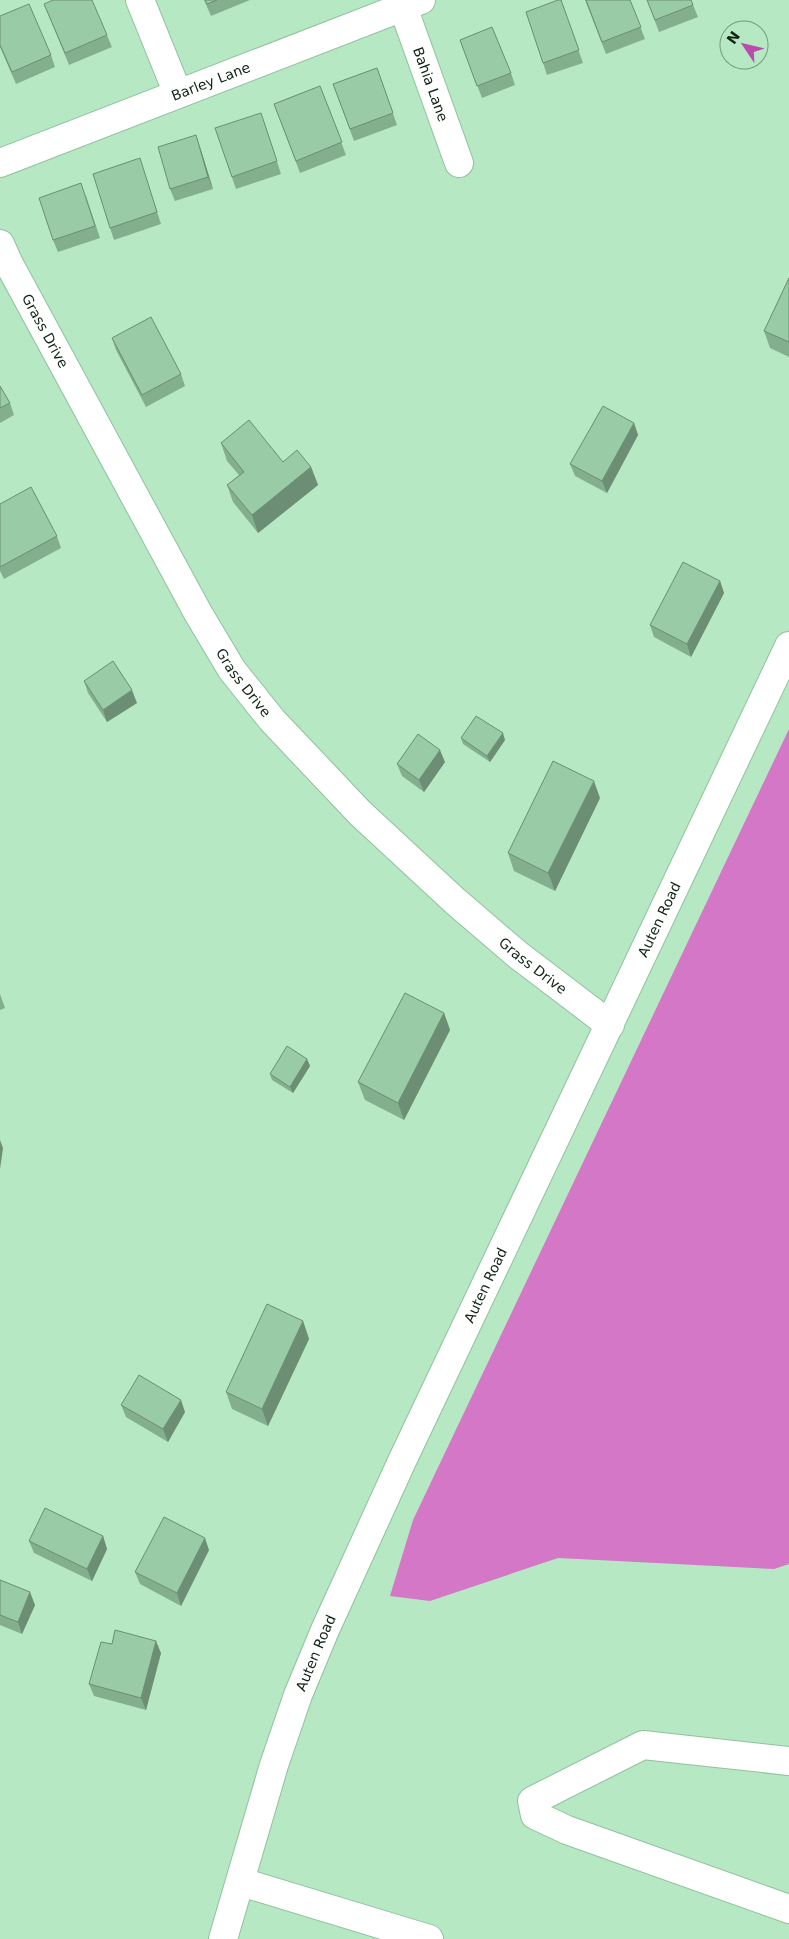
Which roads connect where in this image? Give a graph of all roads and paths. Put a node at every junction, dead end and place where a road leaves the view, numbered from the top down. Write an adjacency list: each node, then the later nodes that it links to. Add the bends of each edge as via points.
1 (140, 0): 3 (street)
2 (412, 3): 3 (street, Barley Lane); 5 (street, Bahia Lane)
3 (178, 94): 4 (street, Barley Lane)
4 (0, 163)
5 (458, 163)
6 (0, 244): 8 (street, Grass Drive, via 198,613 232,670 272,720 360,813 518,955)
7 (789, 646): 8 (street, Auten Road)
8 (610, 1025): 10 (street, Auten Road, via 325,1630 274,1765)
9 (789, 1761): 11 (street, via 643,1745 532,1801 535,1815 567,1830)
10 (241, 1882): 12 (street, Auten Road); 13 (street)
11 (789, 1908)
12 (223, 1939)
13 (429, 1939)

